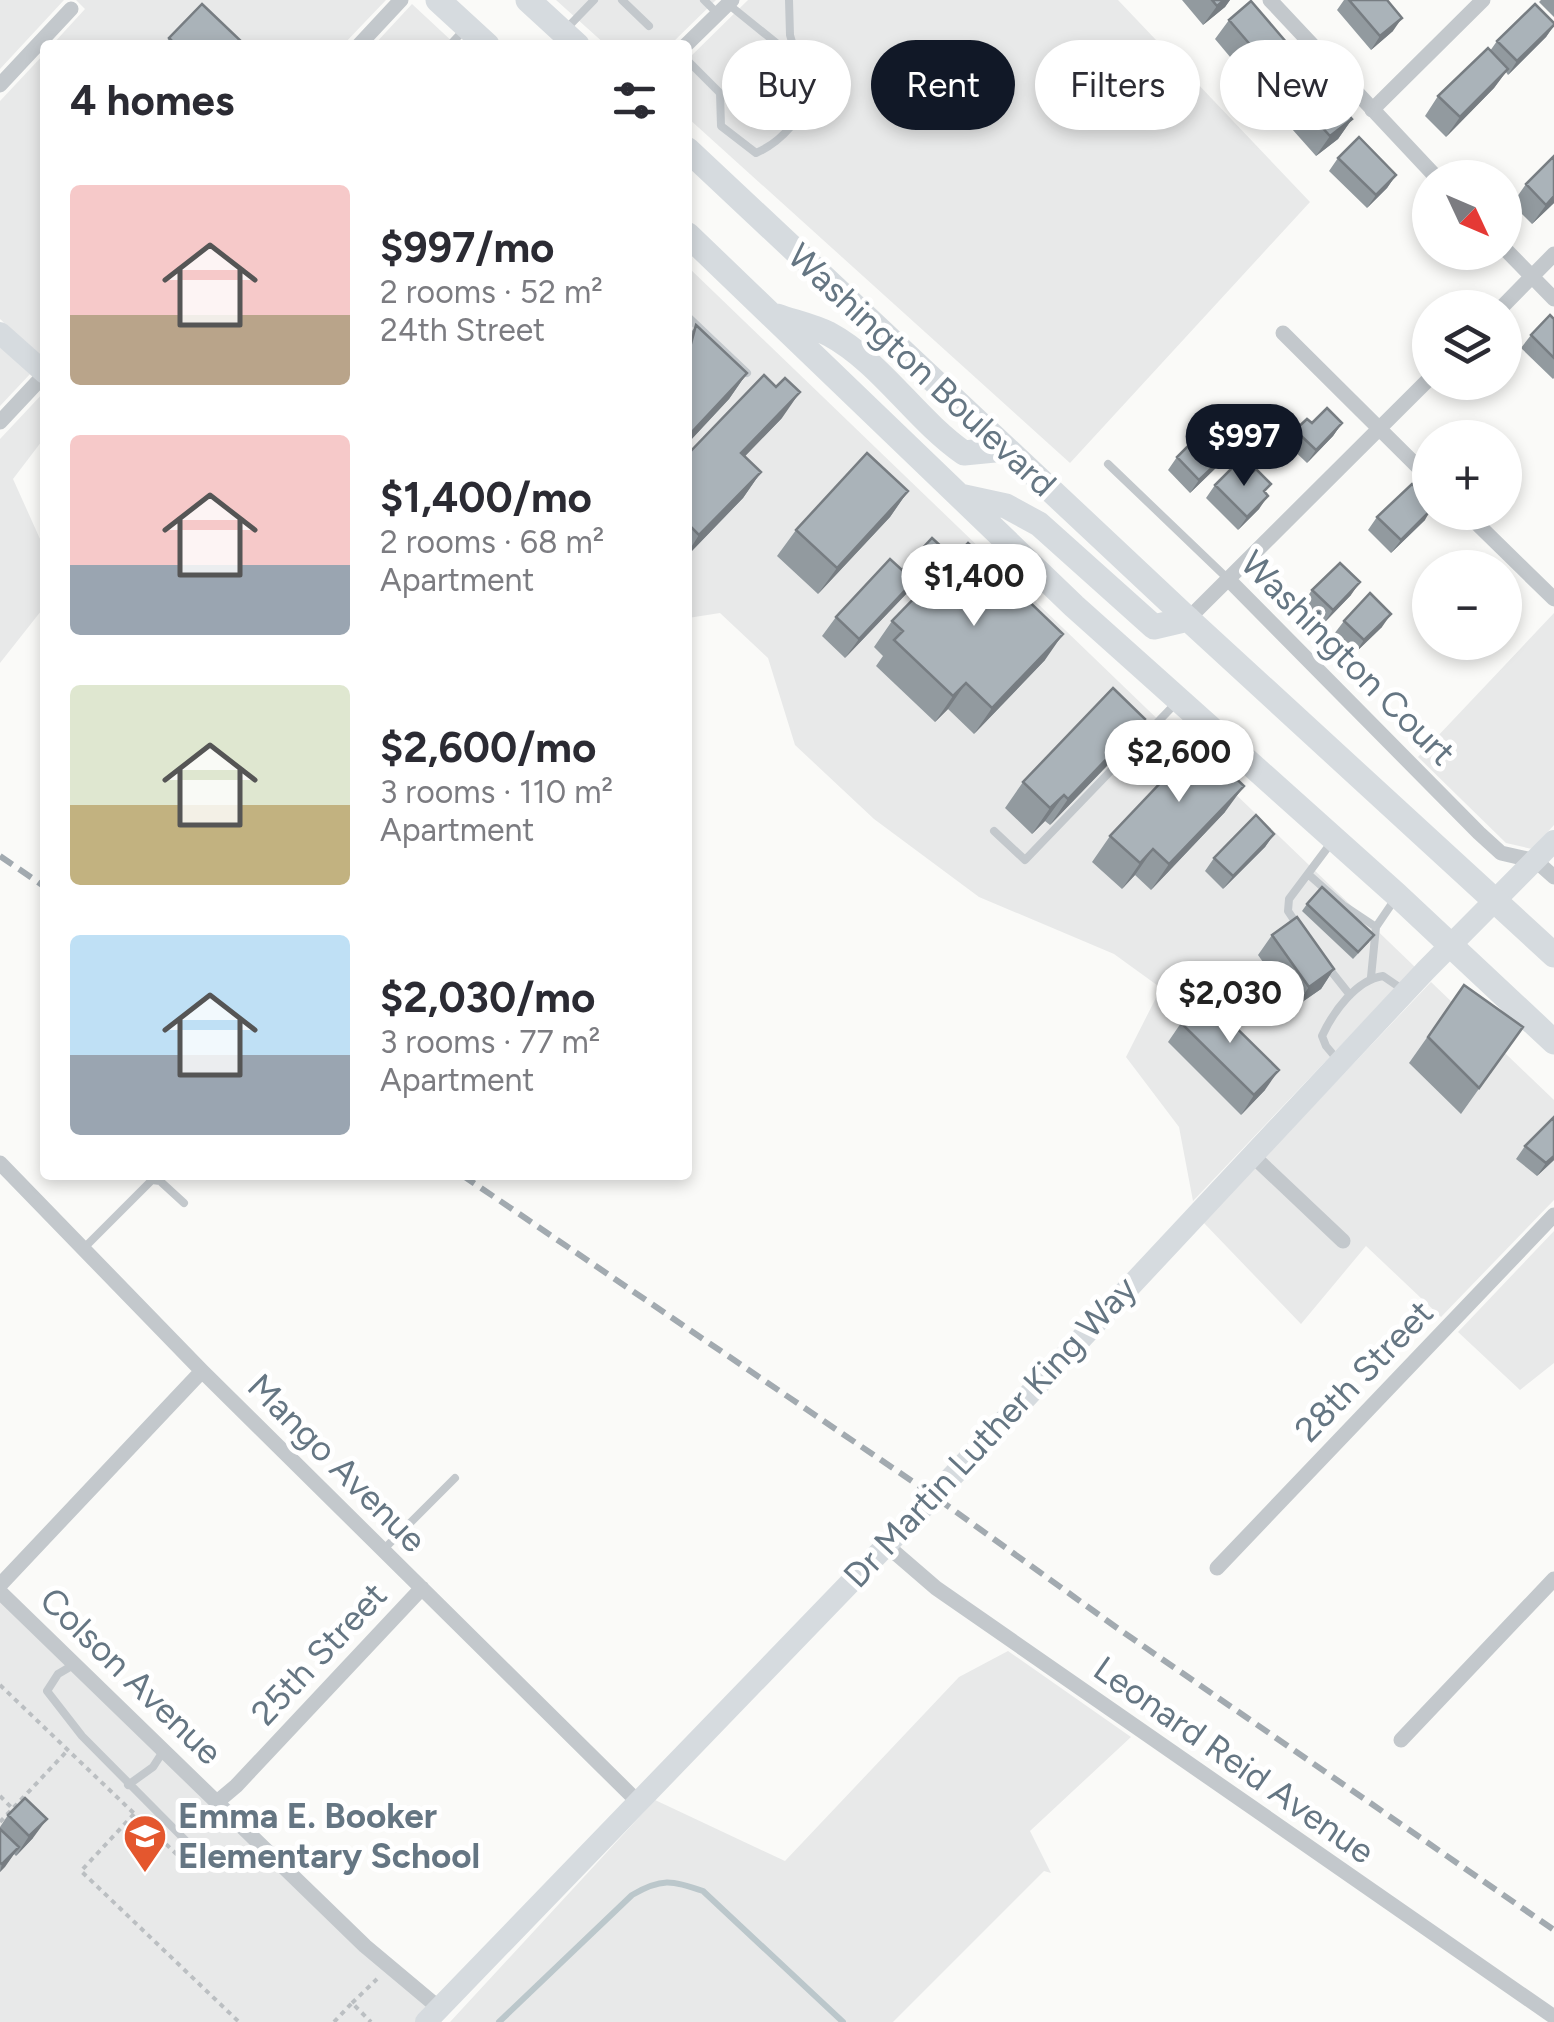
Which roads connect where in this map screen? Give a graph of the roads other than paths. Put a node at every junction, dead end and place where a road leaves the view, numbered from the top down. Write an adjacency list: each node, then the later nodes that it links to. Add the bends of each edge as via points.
1 (401, 0): 16 (street)
2 (438, 0): 13 (main road)
3 (528, 0): 14 (main road)
4 (594, 0): 14 (lane)
5 (622, 0): 12 (lane)
6 (704, 0): 10 (lane)
7 (788, 0): 19 (lane)
8 (1270, 0): 23 (street)
9 (1484, 0): 23 (street)
10 (726, 6): 17 (street); 18 (lane)
11 (71, 9): 15 (street)
12 (648, 26)
13 (458, 36)
14 (570, 38)
15 (42, 40)
16 (364, 40)
17 (691, 40)
18 (771, 40)
19 (791, 40)
20 (40, 42): 22 (street)
21 (692, 65): 24 (lane, via 720,93)
22 (0, 85)
23 (1372, 110): 28 (street)
24 (722, 127)
25 (726, 130): 26 (lane, via 756,153)
26 (787, 130)
27 (692, 157): 45 (main road, Washington Boulevard)
28 (1420, 160)
29 (692, 242): 35 (main road, Washington Boulevard)
30 (1554, 254): 32 (street)
31 (1522, 267): 32 (street)
32 (1532, 277): 33 (street); 34 (street)
33 (1519, 290)
34 (1554, 298)
35 (772, 315): 45 (main road, via 831,336 964,453); 48 (main road, Washington Boulevard)
36 (692, 321): 40 (lane)
37 (0, 333): 39 (street)
38 (1283, 333): 44 (street)
39 (40, 369)
40 (747, 372)
41 (40, 378): 43 (street)
42 (1412, 396): 44 (street)
43 (0, 422)
44 (1379, 430): 46 (street); 50 (street)
45 (1005, 448): 52 (main road, Washington Boulevard)
46 (1412, 462)
47 (1108, 464): 50 (lane, Washington Court)
48 (960, 496): 52 (main road, via 1006,506 1039,524 1154,628); 53 (main road, Washington Boulevard)
49 (1483, 530): 51 (street)
50 (1228, 579): 52 (street); 59 (street, Washington Court, via 1501,853)
51 (1554, 599)
52 (1188, 619): 63 (main road, Washington Boulevard)
53 (1179, 700): 55 (lane); 57 (main road, Washington Boulevard)
54 (1135, 720): 55 (lane)
55 (1148, 732): 56 (lane, via 1024,860)
56 (994, 832)
57 (1334, 840): 60 (lane); 62 (main road, Washington Boulevard)
58 (1554, 842): 59 (street, Dr Martin Luther King Way)
59 (1536, 860): 61 (street); 63 (street, Dr Martin Luther King Way)
60 (1308, 874): 64 (lane); 65 (lane, via 1289,899 1288,912)
61 (1554, 877)
62 (1397, 895): 64 (lane); 66 (main road, Washington Boulevard)
63 (1496, 899): 66 (street, Dr Martin Luther King Way); 67 (main road, Washington Boulevard)
64 (1376, 927): 69 (lane)
65 (1302, 932)
66 (1451, 944): 70 (street, Dr Martin Luther King Way); 72 (main road, Washington Boulevard)
67 (1554, 956)
68 (1326, 964): 71 (lane)
69 (1371, 978): 70 (lane, via 1383,976); 71 (lane)
70 (1406, 991): 73 (street, Dr Martin Luther King Way)
71 (1350, 996): 73 (lane, via 1322,1036)
72 (1554, 1042)
73 (1340, 1062): 74 (street, Dr Martin Luther King Way)
74 (1252, 1155): 78 (street); 82 (street, Dr Martin Luther King Way)
75 (0, 1163): 79 (street, Mango Avenue)
76 (184, 1204): 79 (lane, via 152,1180)
77 (1554, 1215): 84 (street, 28th Street)
78 (1343, 1240)
79 (84, 1247): 80 (street, Mango Avenue)
80 (202, 1371): 83 (street, Mango Avenue); 87 (street)
81 (455, 1478): 83 (lane)
82 (885, 1544): 92 (street, Dr Martin Luther King Way); 96 (street, Leonard Reid Avenue, via 936,1588)
83 (383, 1550): 86 (street, Mango Avenue)
84 (1217, 1568)
85 (1554, 1579): 89 (street)
86 (422, 1588): 92 (street, Mango Avenue); 93 (street, 25th Street)
87 (0, 1589): 88 (street, Colson Avenue)
88 (74, 1664): 90 (street, Colson Avenue); 91 (lane, via 47,1690)
89 (1401, 1740)
90 (164, 1750): 91 (lane); 93 (street, Colson Avenue)
91 (128, 1785): 94 (lane)
92 (638, 1801): 95 (street, Dr Martin Luther King Way)
93 (217, 1802): 95 (street, Colson Avenue)
94 (198, 1854)
95 (432, 2015)
96 (1554, 2018)

